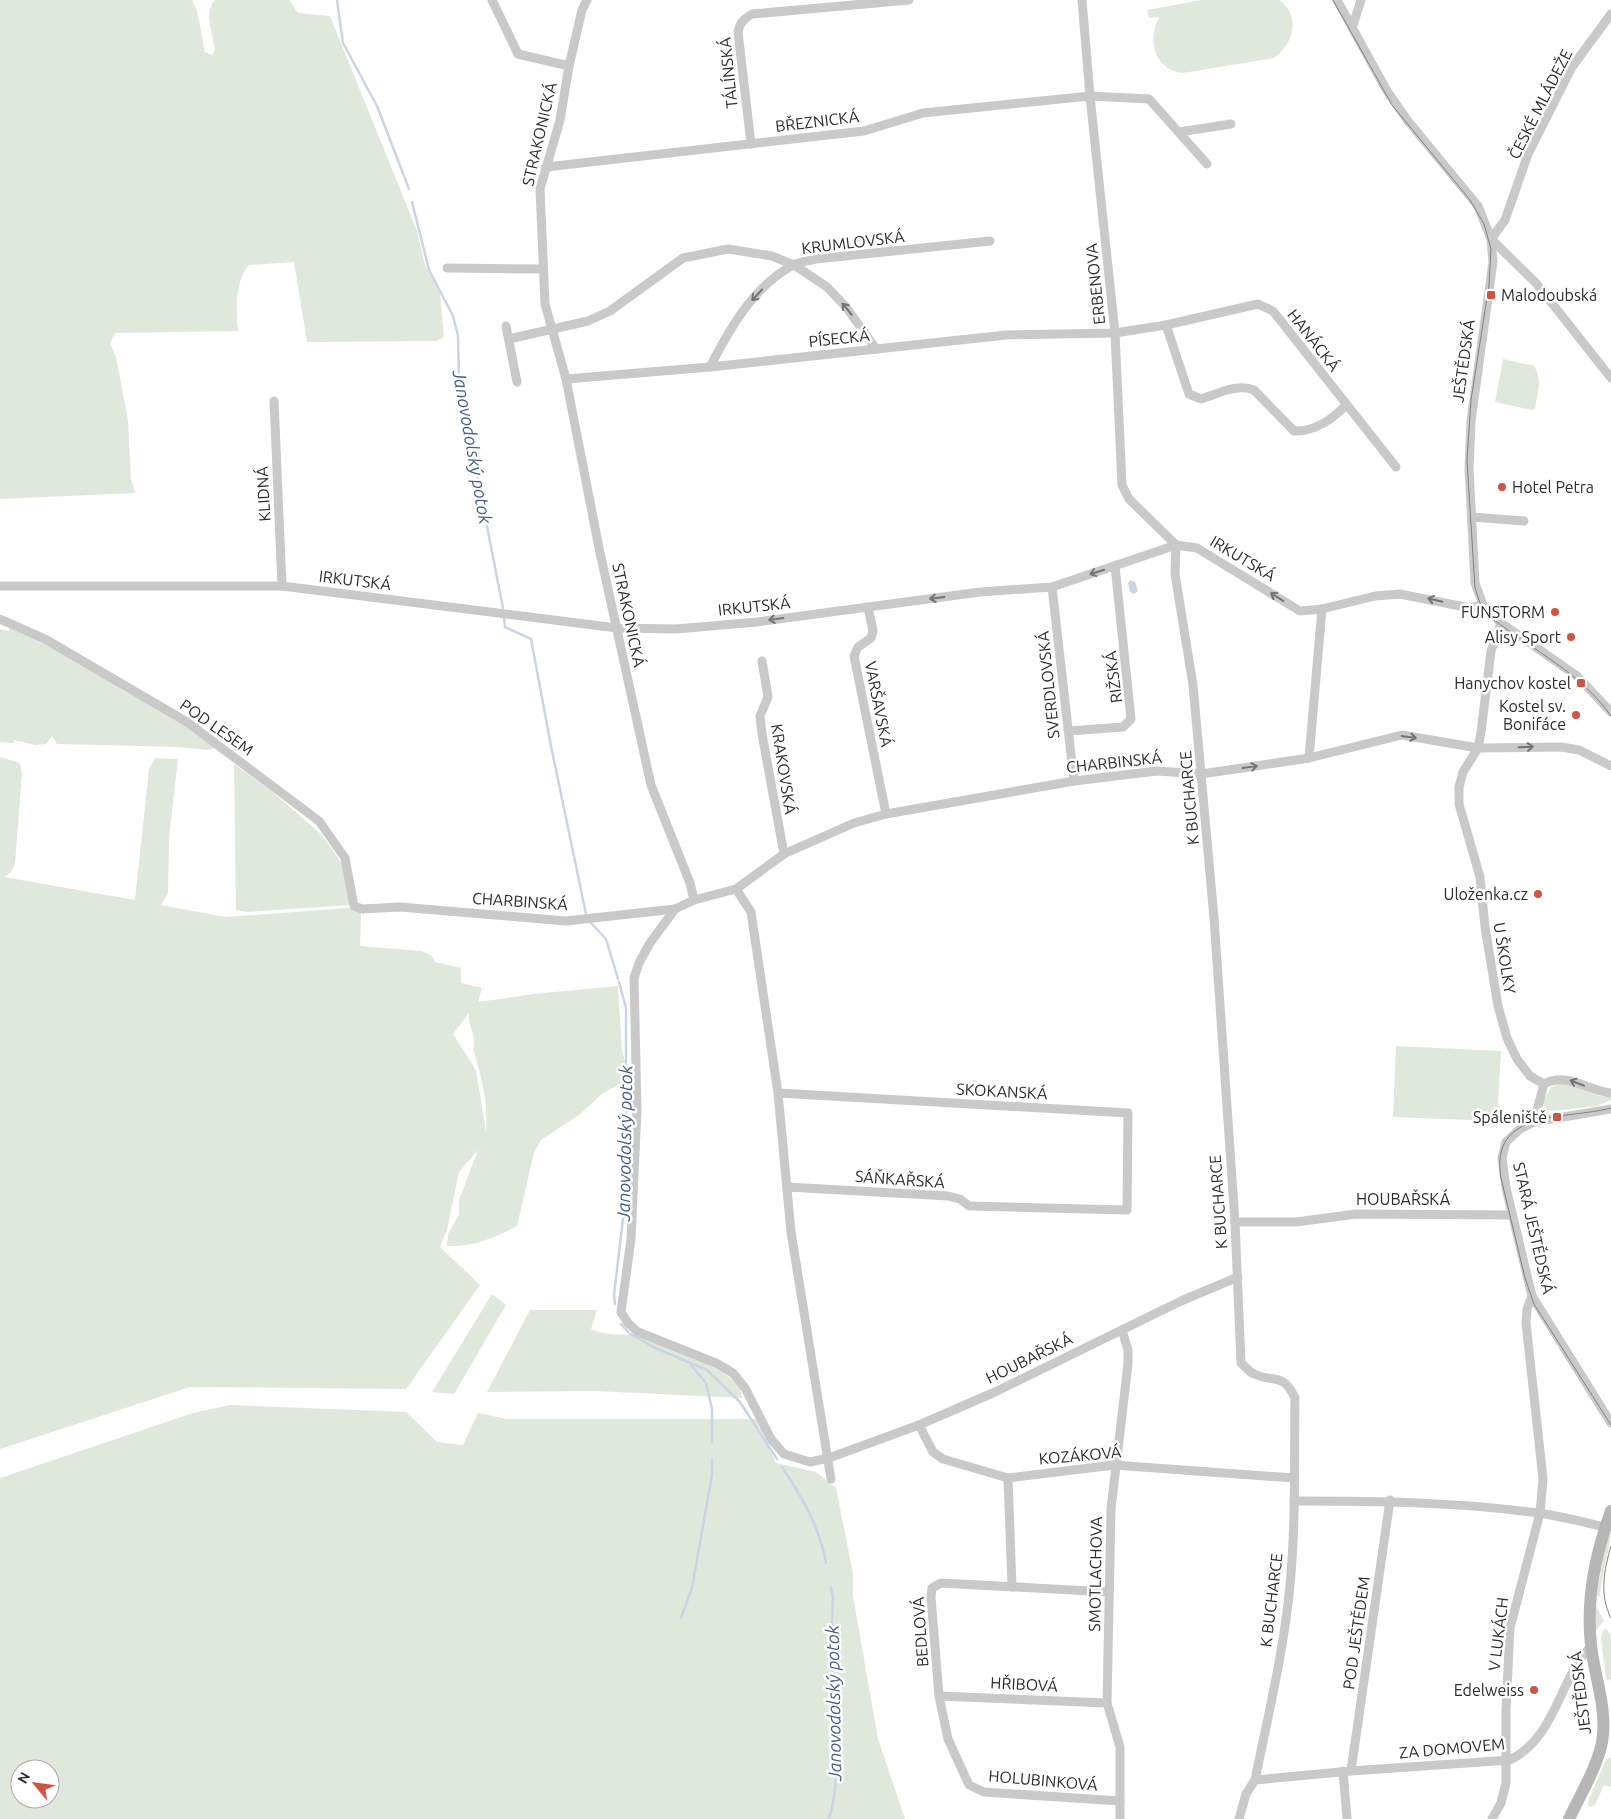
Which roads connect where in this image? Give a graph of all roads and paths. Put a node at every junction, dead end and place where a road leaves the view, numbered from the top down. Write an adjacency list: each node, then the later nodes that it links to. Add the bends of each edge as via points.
1 (492, 0): 9 (street, STRAKONICKÁ, via 518,54)
2 (587, 0): 9 (street, STRAKONICKÁ)
3 (909, 0): 13 (street, TÁLÍNSKÁ, via 752,14 744,19 738,32)
4 (1082, 0): 10 (street, ERBENOVA)
5 (1337, 0): 8 (street, JEŠTĚDSKÁ)
6 (1361, 0): 8 (street)
7 (1611, 14): 16 (street, ČESKÉ MLÁDEŽE, via 1572,67 1528,154 1505,220)
8 (1352, 28): 16 (street, JEŠTĚDSKÁ, via 1408,122 1478,206)
9 (569, 66): 15 (street, STRAKONICKÁ, via 560,120)
10 (1090, 96): 12 (street, BŘEZNICKÁ, via 1149,99); 13 (street, BŘEZNICKÁ, via 923,113 864,131); 24 (street, ERBENOVA)
11 (1230, 124): 12 (street)
12 (1179, 132): 14 (street, BŘEZNICKÁ)
13 (751, 144): 15 (street, BŘEZNICKÁ)
14 (1207, 164)
15 (546, 167): 20 (street, STRAKONICKÁ, via 540,189)
16 (1491, 239): 28 (street, via 1536,283); 34 (street, JEŠTĚDSKÁ, via 1493,262 1470,421)
17 (990, 241): 18 (street, KRUMLOVSKÁ, via 816,259)
18 (794, 265): 23 (street, via 772,256 728,249 683,258 610,311); 26 (street, one-way to 18, via 827,287); 27 (street, KRUMLOVSKÁ, one-way to 27, via 744,309)
19 (447, 268): 20 (street)
20 (543, 270): 23 (street, STRAKONICKÁ, via 545,304)
21 (1166, 325): 24 (street, HANÁCKÁ); 32 (street, HANÁCKÁ, via 1243,306 1258,304 1266,307 1273,311); 32 (street, via 1189,394 1196,398 1248,388 1254,390 1294,431 1301,432 1333,419)
22 (506, 326): 25 (street)
23 (552, 331): 25 (street); 29 (street, STRAKONICKÁ)
24 (1115, 333): 26 (street, PÍSECKÁ, via 1006,335); 36 (street, ERBENOVA, via 1122,485 1129,499)
25 (509, 339): 30 (street)
26 (876, 348): 27 (street, PÍSECKÁ)
27 (710, 367): 29 (street, PÍSECKÁ)
28 (1611, 378)
29 (566, 379): 46 (street, STRAKONICKÁ)
30 (517, 382)
31 (274, 401): 39 (street, KLIDNÁ)
32 (1346, 405): 33 (street, HANÁCKÁ)
33 (1396, 467)
34 (1472, 517): 35 (street); 41 (street, JEŠTĚDSKÁ, via 1475,583)
35 (1524, 521)
36 (1176, 545): 37 (street, IRKUTSKÁ); 43 (street, IRKUTSKÁ, one-way to 36, via 1300,611 1197,548); 53 (street, K BUCHARCE, via 1175,574 1194,685)
37 (1115, 566): 40 (street, IRKUTSKÁ, one-way to 40); 49 (street, RIŽSKÁ, via 1132,719 1123,727)
38 (0, 586): 39 (street, IRKUTSKÁ)
39 (282, 586): 46 (street, IRKUTSKÁ)
40 (1052, 587): 42 (street, IRKUTSKÁ, one-way to 42, via 980,592); 49 (street, SVERDLOVSKÁ)
41 (1483, 605): 43 (street, IRKUTSKÁ, one-way to 43, via 1470,608 1400,594 1375,596); 45 (street, JEŠTĚDSKÁ)
42 (868, 607): 46 (street, IRKUTSKÁ, one-way to 46, via 676,629); 55 (street, VARŠAVSKÁ, via 873,631 871,638 858,647 854,656)
43 (1322, 609): 51 (street)
44 (0, 619): 59 (street, POD LESEM, via 45,639 187,722 319,821 345,858 352,901 354,906)
45 (1501, 623): 48 (street, JEŠTĚDSKÁ, via 1577,676); 50 (street, U ŠKOLKY, via 1491,651)
46 (617, 628): 58 (street, STRAKONICKÁ, via 651,785)
47 (762, 661): 56 (street, KRAKOVSKÁ, via 768,697 760,716 762,734)
48 (1611, 712)
49 (1068, 731): 54 (street, SVERDLOVSKÁ)
50 (1478, 748): 51 (street, CHARBINSKÁ, one-way to 50, via 1402,735); 52 (street, CHARBINSKÁ, one-way to 52, via 1561,747 1579,750); 61 (street, U ŠKOLKY, via 1462,772 1458,787 1459,804 1480,876 1498,1006 1517,1059 1530,1076)
51 (1309, 758): 53 (street, CHARBINSKÁ, one-way to 51)
52 (1611, 766)
53 (1202, 774): 54 (street, CHARBINSKÁ, via 1158,771); 69 (street, K BUCHARCE)
54 (1074, 781): 55 (street, CHARBINSKÁ)
55 (886, 814): 56 (street, CHARBINSKÁ, via 854,823)
56 (784, 854): 57 (street, CHARBINSKÁ)
57 (736, 890): 58 (street, CHARBINSKÁ); 62 (street, via 750,912)
58 (694, 900): 60 (street, CHARBINSKÁ)
59 (362, 909): 60 (street, CHARBINSKÁ, via 400,907 566,920)
60 (675, 909): 75 (street, HOUBAŘSKÁ, via 650,943 634,978 637,1109 631,1239 621,1312 638,1332 716,1363 732,1373 744,1388 771,1439 784,1454 810,1462)
61 (1544, 1084): 63 (street, one-way to 61, via 1570,1080 1553,1079); 65 (street)
62 (778, 1092): 66 (street); 67 (street, SKOKANSKÁ, via 1128,1113)
63 (1611, 1093)
64 (1611, 1109): 65 (street, STARÁ JEŠTĚDSKÁ)
65 (1534, 1122): 68 (street, STARÁ JEŠTĚDSKÁ, via 1506,1142 1502,1158)
66 (787, 1187): 67 (street, SÁŇKAŘSKÁ, via 948,1196 969,1206); 75 (street, via 791,1232)
67 (1127, 1210)
68 (1512, 1215): 69 (street, HOUBAŘSKÁ, via 1356,1214 1296,1222); 71 (street, STARÁ JEŠTĚDSKÁ)
69 (1235, 1222): 70 (street, K BUCHARCE)
70 (1238, 1277): 72 (street, HOUBAŘSKÁ); 78 (street, K BUCHARCE, via 1242,1363 1254,1374 1279,1378 1290,1386 1295,1398)
71 (1532, 1296): 73 (street, STARÁ JEŠTĚDSKÁ); 83 (street, V LUKÁCH, via 1526,1323 1543,1480)
72 (1122, 1330): 74 (street, HOUBAŘSKÁ); 76 (street, SMOTLACHOVA, via 1128,1364)
73 (1611, 1423)
74 (919, 1425): 75 (street, HOUBAŘSKÁ); 77 (street, KOZÁKOVÁ, via 933,1452 943,1459)
75 (829, 1458): 79 (street)
76 (1114, 1465): 77 (street, KOZÁKOVÁ); 78 (street, KOZÁKOVÁ); 86 (street, SMOTLACHOVA)
77 (1008, 1478): 85 (street)
78 (1294, 1478): 81 (street, K BUCHARCE)
79 (831, 1479)
80 (1390, 1500): 81 (street); 83 (street); 91 (street, POD JEŠTĚDEM)
81 (1294, 1501): 92 (street, K BUCHARCE, via 1290,1585)
82 (1611, 1511): 84 (street, JEŠTĚDSKÁ)
83 (1540, 1513): 84 (street); 90 (street, V LUKÁCH, via 1510,1628)
84 (1605, 1527): 87 (street, JEŠTĚDSKÁ, via 1591,1596)
85 (1012, 1587): 86 (street, BEDLOVÁ); 88 (street, BEDLOVÁ, via 941,1583 932,1588)
86 (1109, 1592): 89 (street, SMOTLACHOVA)
87 (1591, 1646): 90 (street, ZA DOMOVEM, via 1582,1656 1535,1742 1523,1754); 98 (street, JEŠTĚDSKÁ, via 1603,1737)
88 (939, 1696): 89 (street, HŘIBOVÁ); 93 (street, HOLUBINKOVÁ, via 948,1739 969,1785 984,1792)
89 (1107, 1703): 93 (street, SMOTLACHOVA, via 1120,1747)
90 (1506, 1761): 91 (street, ZA DOMOVEM); 97 (street, V LUKÁCH, via 1506,1783 1501,1803)
91 (1347, 1771): 92 (street, ZA DOMOVEM); 96 (street, POD JEŠTĚDEM)
92 (1255, 1780): 95 (street, K BUCHARCE, via 1246,1794)
93 (1120, 1801): 94 (street, SMOTLACHOVA)
94 (1120, 1819)
95 (1239, 1819)
96 (1347, 1819)
97 (1492, 1819)
98 (1569, 1819)

